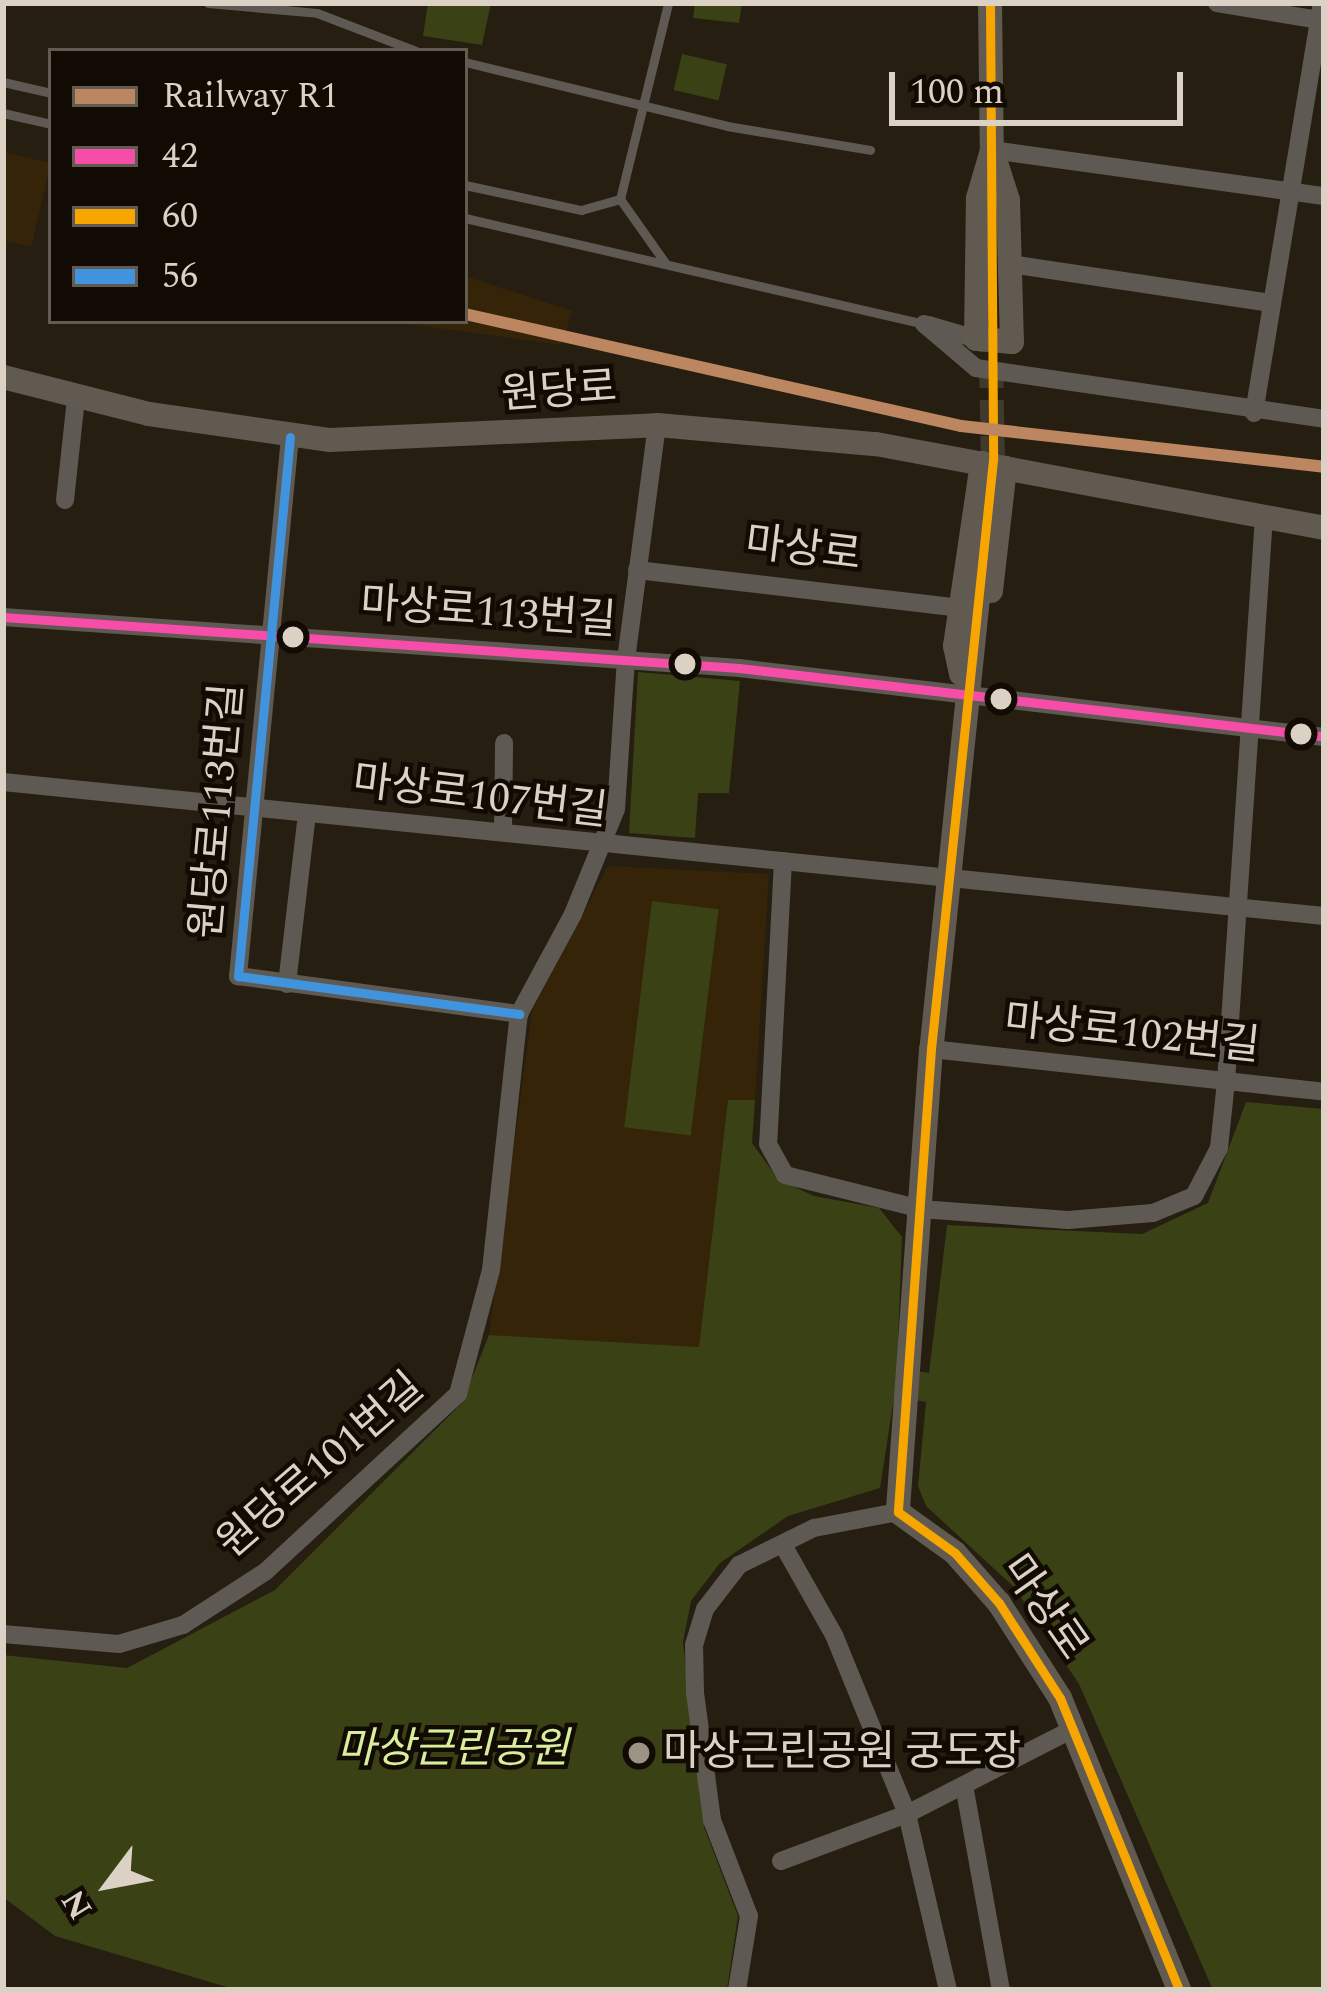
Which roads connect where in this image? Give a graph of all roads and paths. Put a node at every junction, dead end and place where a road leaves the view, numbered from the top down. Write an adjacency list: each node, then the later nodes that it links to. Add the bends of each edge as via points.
1 (208, 3): 6 (lane, via 317,13)
2 (668, 3): 10 (lane)
3 (991, 3): 14 (street)
4 (1217, 3): 5 (street)
5 (1322, 15): 16 (street)
6 (408, 48)
7 (468, 63): 10 (lane)
8 (3, 82): 9 (lane)
9 (48, 92)
10 (649, 102): 13 (lane, via 728,126); 18 (lane)
11 (3, 113): 12 (lane)
12 (48, 123)
13 (870, 150)
14 (992, 150): 16 (street); 21 (street, via 1008,200); 23 (street); 25 (street, via 978,198)
15 (468, 185): 18 (lane, via 581,210)
16 (1290, 190): 17 (street); 22 (street)
17 (1324, 196)
18 (620, 199): 20 (lane)
19 (468, 219): 20 (lane)
20 (666, 264): 24 (lane)
21 (1010, 265): 22 (street); 26 (street)
22 (1271, 303): 30 (street)
23 (990, 316)
24 (924, 324): 25 (street); 27 (street, via 976,368)
25 (976, 339): 26 (street)
26 (1012, 342): 27 (street)
27 (1015, 375): 30 (street)
28 (3, 377): 29 (street, 원당로)
29 (76, 398): 33 (street, 원당로); 35 (street)
30 (1254, 413): 31 (street)
31 (1324, 419)
32 (657, 424): 33 (street, 원당로, via 434,439); 34 (street, 원당로, via 876,444); 39 (street, 원당로101번길)
33 (290, 437): 42 (street, 원당로113번길)
34 (993, 466): 36 (street, 원당로); 40 (street); 44 (street, via 985,649)
35 (65, 500)
36 (1264, 517): 37 (street, 원당로); 45 (street)
37 (1324, 528)
38 (981, 569): 44 (street)
39 (637, 570): 40 (street, 마상로); 43 (street, 원당로101번길)
40 (961, 608): 44 (street, via 955,646)
41 (3, 617): 42 (street, 마상로113번길)
42 (271, 634): 43 (street, 마상로113번길); 49 (street, 원당로113번길)
43 (626, 660): 44 (street, 마상로113번길); 52 (street, 원당로101번길, via 616,808)
44 (966, 698): 45 (street, 마상로113번길); 54 (street)
45 (1251, 731): 46 (street, 마상로113번길); 55 (street)
46 (1324, 736)
47 (504, 743): 51 (street)
48 (3, 782): 49 (street, 마상로107번길)
49 (254, 808): 50 (street, 마상로107번길); 57 (street, 원당로113번길, via 238,976)
50 (307, 814): 51 (street, 마상로107번길); 57 (street)
51 (503, 831): 52 (street, 마상로107번길)
52 (602, 847): 53 (street, 마상로107번길); 58 (street, 원당로101번길)
53 (783, 861): 54 (street, 마상로107번길); 62 (street, via 770,1157 811,1187)
54 (949, 880): 55 (street, 마상로107번길); 59 (street)
55 (1242, 908): 56 (street, 마상로107번길); 60 (street)
56 (1324, 916)
57 (287, 983): 58 (street)
58 (519, 1013): 65 (street, 원당로101번길, via 490,1270 458,1394 265,1572 183,1625 119,1644)
59 (932, 1048): 60 (street, 마상로102번길); 62 (street)
60 (1226, 1081): 61 (street, 마상로102번길); 62 (street, via 1219,1148 1193,1196 1153,1214 1068,1220)
61 (1324, 1092)
62 (921, 1209): 63 (street)
63 (898, 1512): 64 (street, via 855,1516); 66 (street, 마상로, via 955,1553 999,1603)
64 (783, 1545): 68 (street, via 834,1635); 70 (street, via 739,1565 721,1584 694,1646 712,1820 749,1916)
65 (3, 1634)
66 (1073, 1729): 67 (street); 73 (street, 마상로)
67 (964, 1785): 68 (street); 72 (street)
68 (908, 1814): 69 (street); 71 (street)
69 (781, 1861)
70 (736, 1990)
71 (948, 1990)
72 (1001, 1990)
73 (1179, 1990)

